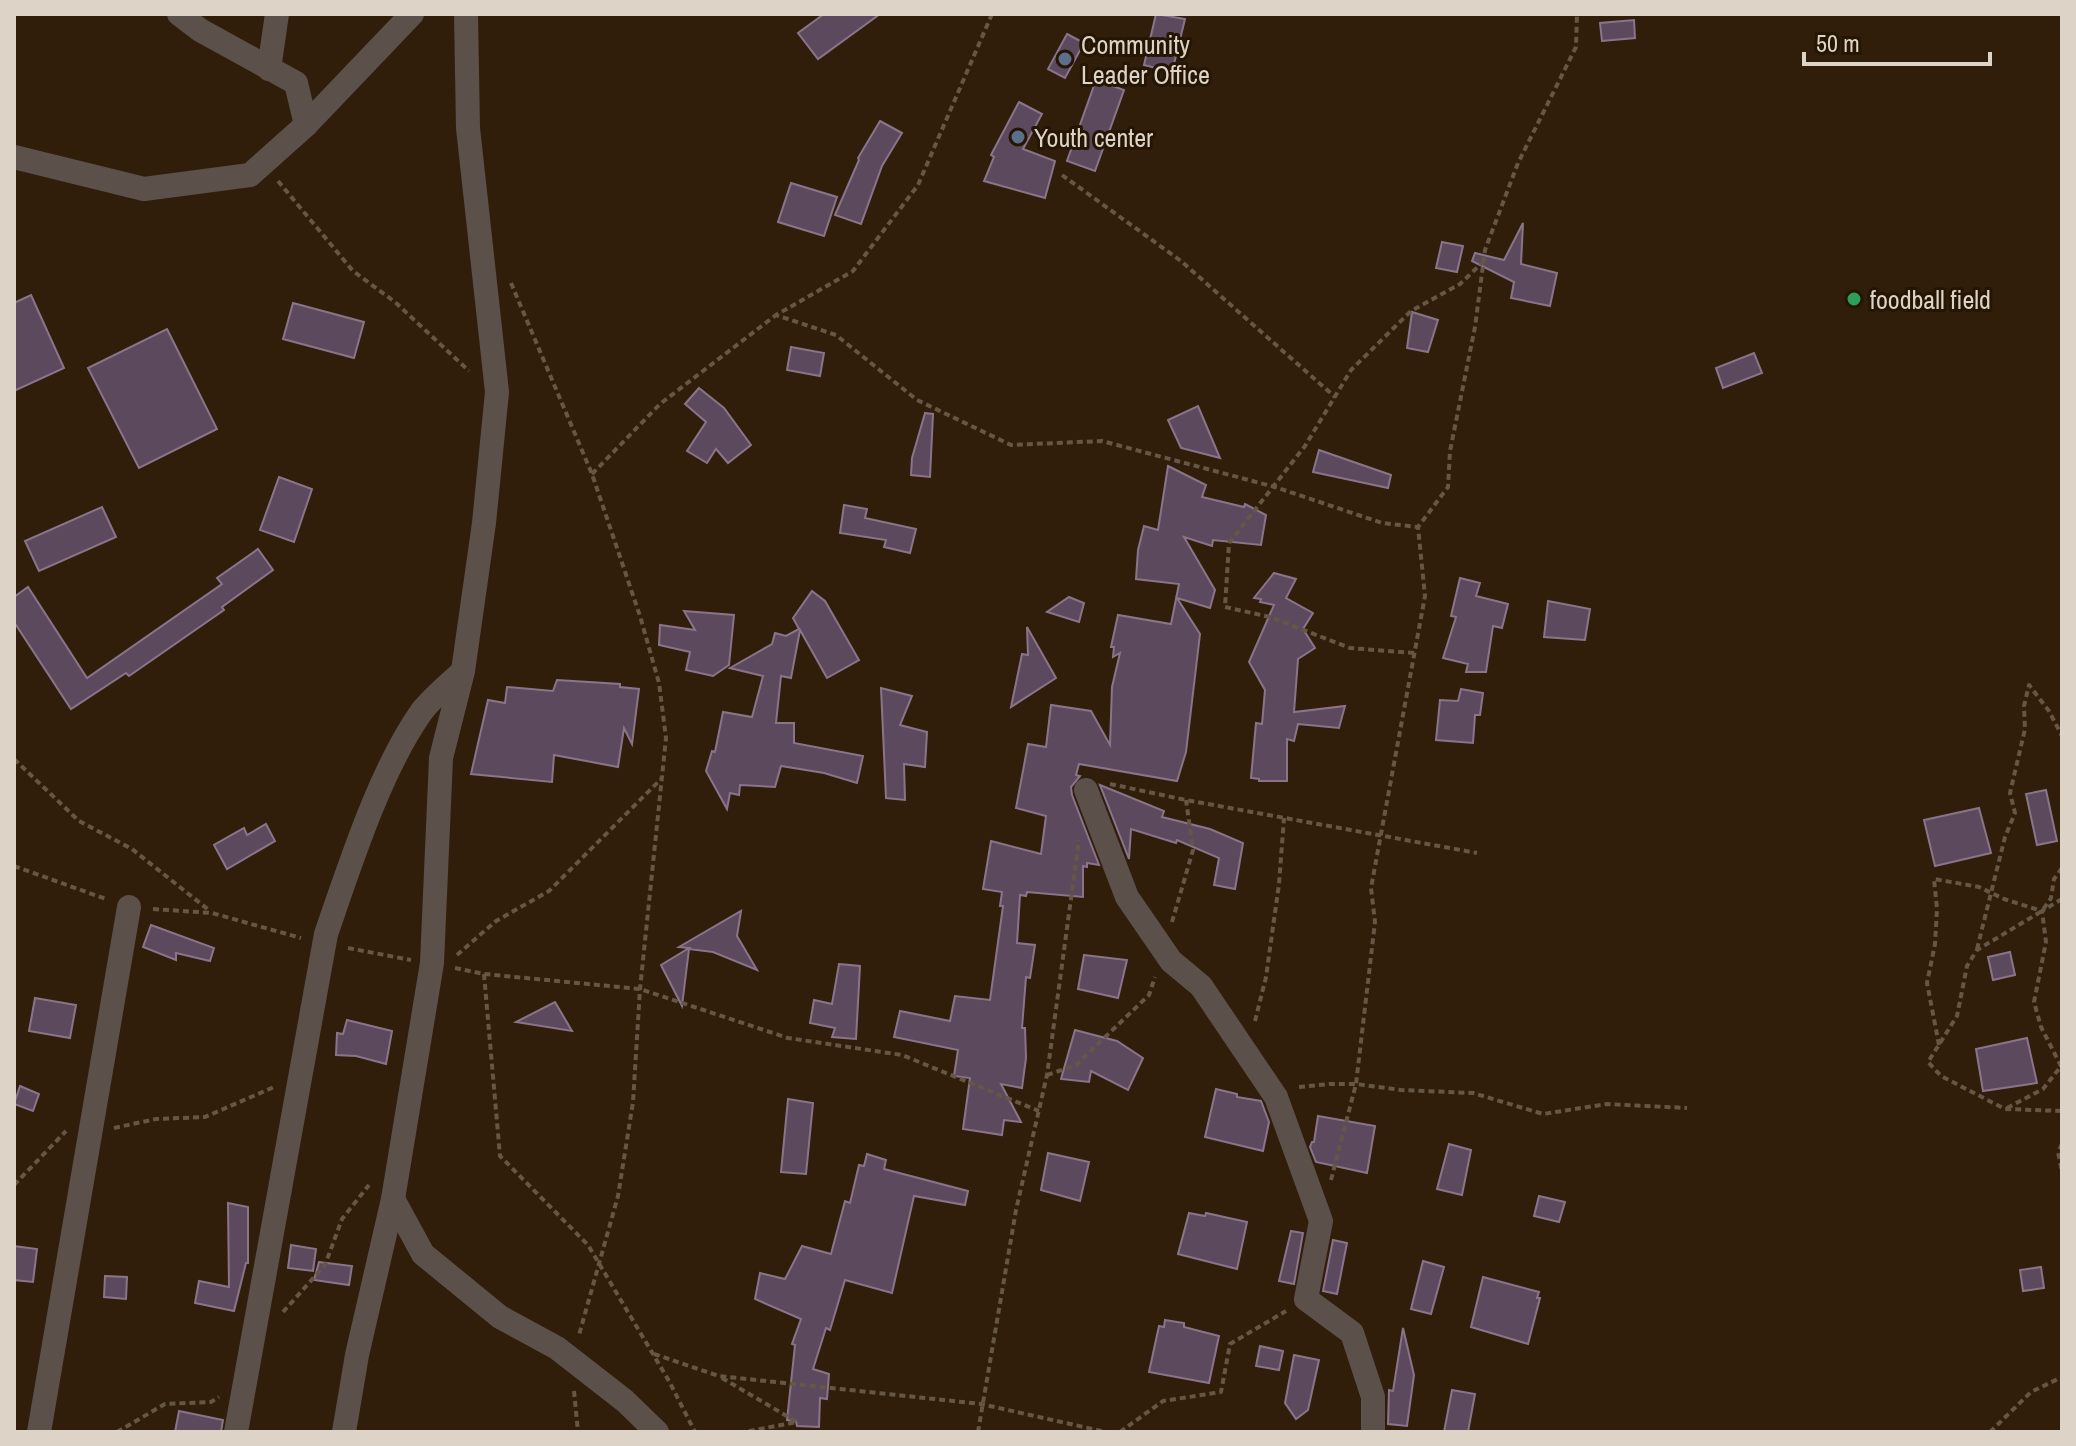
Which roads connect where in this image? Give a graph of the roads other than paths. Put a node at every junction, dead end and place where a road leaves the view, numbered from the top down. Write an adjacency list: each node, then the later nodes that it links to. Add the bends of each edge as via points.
1 (179, 14): 5 (street)
2 (277, 14): 5 (street)
3 (412, 14): 6 (street)
4 (466, 14): 8 (street, via 468,128 497,392)
5 (269, 69): 6 (street, via 296,83)
6 (306, 125): 7 (street, via 250,175 144,189)
7 (14, 157)
8 (463, 671): 11 (street, via 441,758 432,963); 13 (street, via 423,710 390,768 326,934)
9 (1086, 790): 16 (street, via 1127,897 1171,961 1201,986 1271,1090 1321,1221 1306,1299 1352,1333 1373,1397)
10 (129, 907): 12 (street)
11 (393, 1199): 14 (street); 15 (street, via 423,1254 500,1317 557,1348)
12 (39, 1432)
13 (236, 1432)
14 (344, 1432)
15 (657, 1432)
16 (1373, 1432)

